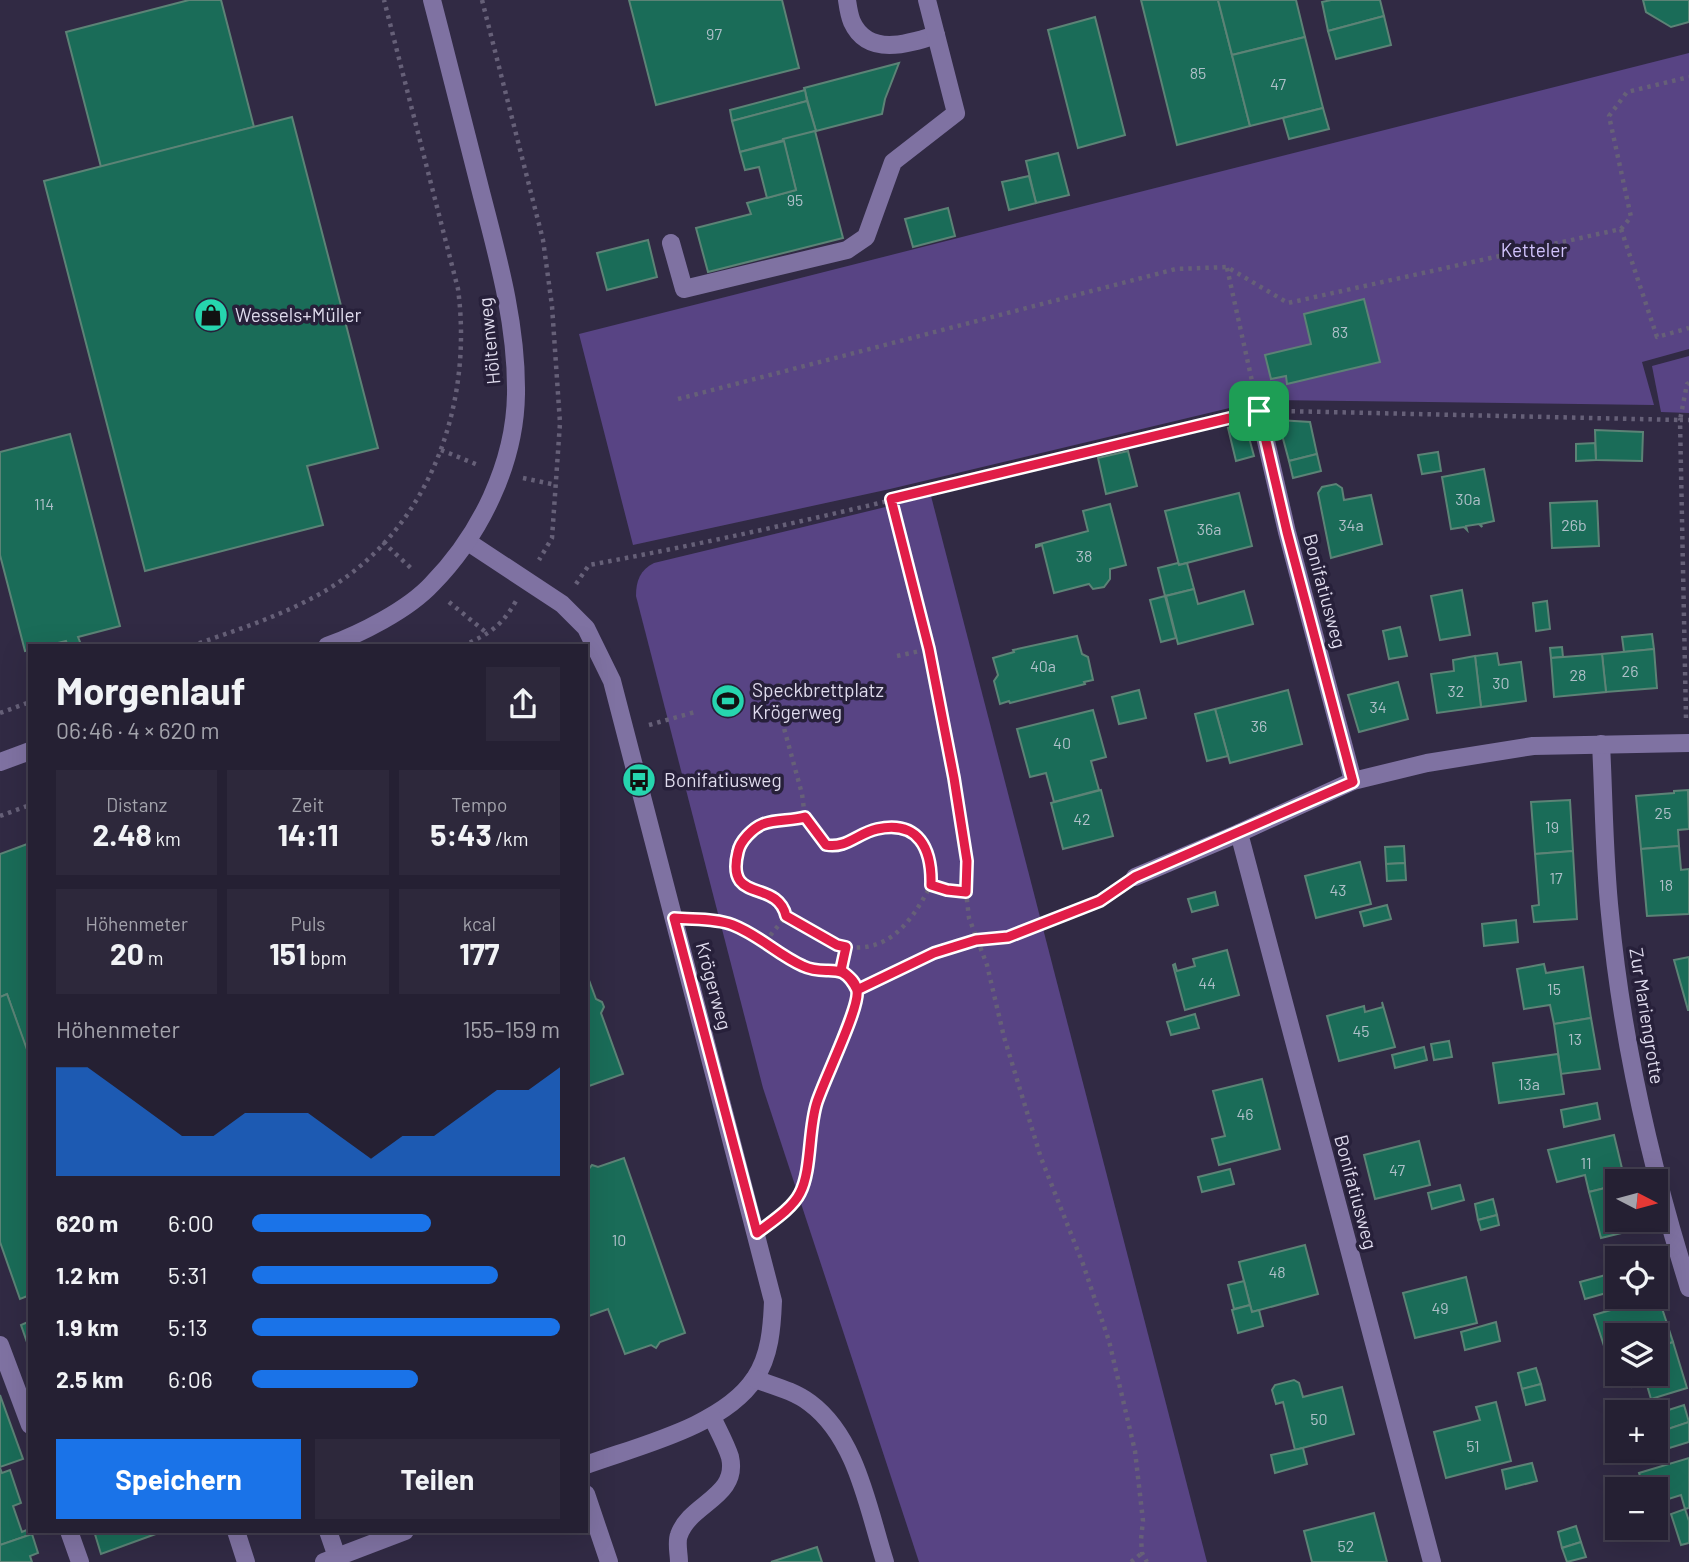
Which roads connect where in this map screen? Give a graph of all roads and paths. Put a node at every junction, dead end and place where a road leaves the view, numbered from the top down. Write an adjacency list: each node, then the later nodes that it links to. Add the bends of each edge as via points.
1 (384, 0): 16 (path, via 456,274 462,314 458,385)
2 (432, 0): 22 (street, Höltenweg, via 506,293 516,356 511,438 487,509)
3 (847, 0): 5 (street, via 852,23 867,40 902,46)
4 (927, 0): 5 (street)
5 (936, 35): 8 (street, via 956,113 893,162 866,237 847,250 684,289)
6 (1689, 77): 7 (path, via 1627,93 1609,116 1631,217)
7 (1621, 229): 9 (path, via 1288,303); 10 (path, via 1657,337)
8 (671, 243)
9 (1227, 267): 12 (path, via 1176,269); 13 (path)
10 (1689, 328)
11 (1689, 383): 14 (path)
12 (678, 399)
13 (1259, 411): 14 (path); 20 (path); 42 (street, Bonifatiusweg)
14 (1680, 420): 15 (path); 38 (path)
15 (1689, 420)
16 (441, 450): 17 (path); 21 (path, via 417,501)
17 (480, 466)
18 (521, 478): 19 (path)
19 (556, 485)
20 (891, 499): 23 (path); 29 (path)
21 (383, 542): 24 (path); 27 (path, via 334,585 298,606)
22 (468, 542): 28 (street, Höltenweg, via 430,586 380,622); 51 (street, Krögerweg, via 562,604 586,628 600,652 612,681)
23 (589, 565)
24 (416, 573)
25 (447, 601): 26 (path)
26 (488, 634)
27 (196, 644)
28 (331, 644)
29 (929, 649): 30 (path); 49 (path, via 967,861)
30 (897, 656)
31 (783, 684): 32 (path)
32 (773, 688): 33 (path); 45 (path)
33 (761, 691)
34 (28, 703): 36 (path)
35 (695, 712): 37 (path)
36 (0, 713)
37 (669, 719)
38 (1688, 743): 39 (street)
39 (1601, 744): 42 (street, via 1479,753); 58 (street, Zur Mariengrotte, via 1609,914 1625,1021 1643,1117)
40 (28, 752): 41 (street)
41 (0, 762)
42 (1353, 782): 46 (street)
43 (28, 806): 44 (path)
44 (0, 816)
45 (805, 817): 48 (path, via 826,845 835,847 877,829 911,833 929,853); 50 (path, via 762,824 739,847 735,865 738,880 749,889 774,896)
46 (1239, 833): 47 (street); 78 (street, Bonifatiusweg)
47 (1135, 877): 52 (path, via 1100,901 1008,937)
48 (931, 885): 49 (path); 54 (path, via 895,936 883,943)
49 (966, 892): 52 (path)
50 (786, 916): 53 (path); 54 (path)
51 (674, 918): 53 (path, via 721,922); 57 (street, Krögerweg)
52 (976, 940): 56 (path, via 934,953); 69 (path, via 1041,1158 1109,1341 1135,1451 1142,1501)
53 (765, 942): 55 (path, via 804,967)
54 (846, 947): 55 (path)
55 (841, 970): 56 (path, via 852,978)
56 (857, 990): 57 (path, via 853,1014 816,1104 800,1194)
57 (757, 1233): 60 (street, Krögerweg, via 773,1301 766,1355)
58 (1689, 1288)
59 (0, 1345): 62 (street)
60 (755, 1378): 61 (street, Krögerweg); 75 (street, via 808,1402 838,1433 850,1453)
61 (712, 1417): 63 (street, Krögerweg); 74 (street, via 730,1457 730,1478 720,1494 689,1517 678,1536)
62 (28, 1420)
63 (588, 1464)
64 (588, 1500): 73 (street)
65 (70, 1533): 71 (street)
66 (237, 1533): 72 (street)
67 (328, 1533): 70 (street)
68 (400, 1533): 70 (street)
69 (1142, 1553): 76 (path); 77 (path)
70 (330, 1560)
71 (80, 1562)
72 (246, 1562)
73 (609, 1562)
74 (679, 1562)
75 (885, 1562)
76 (1131, 1562)
77 (1147, 1562)
78 (1432, 1562)

